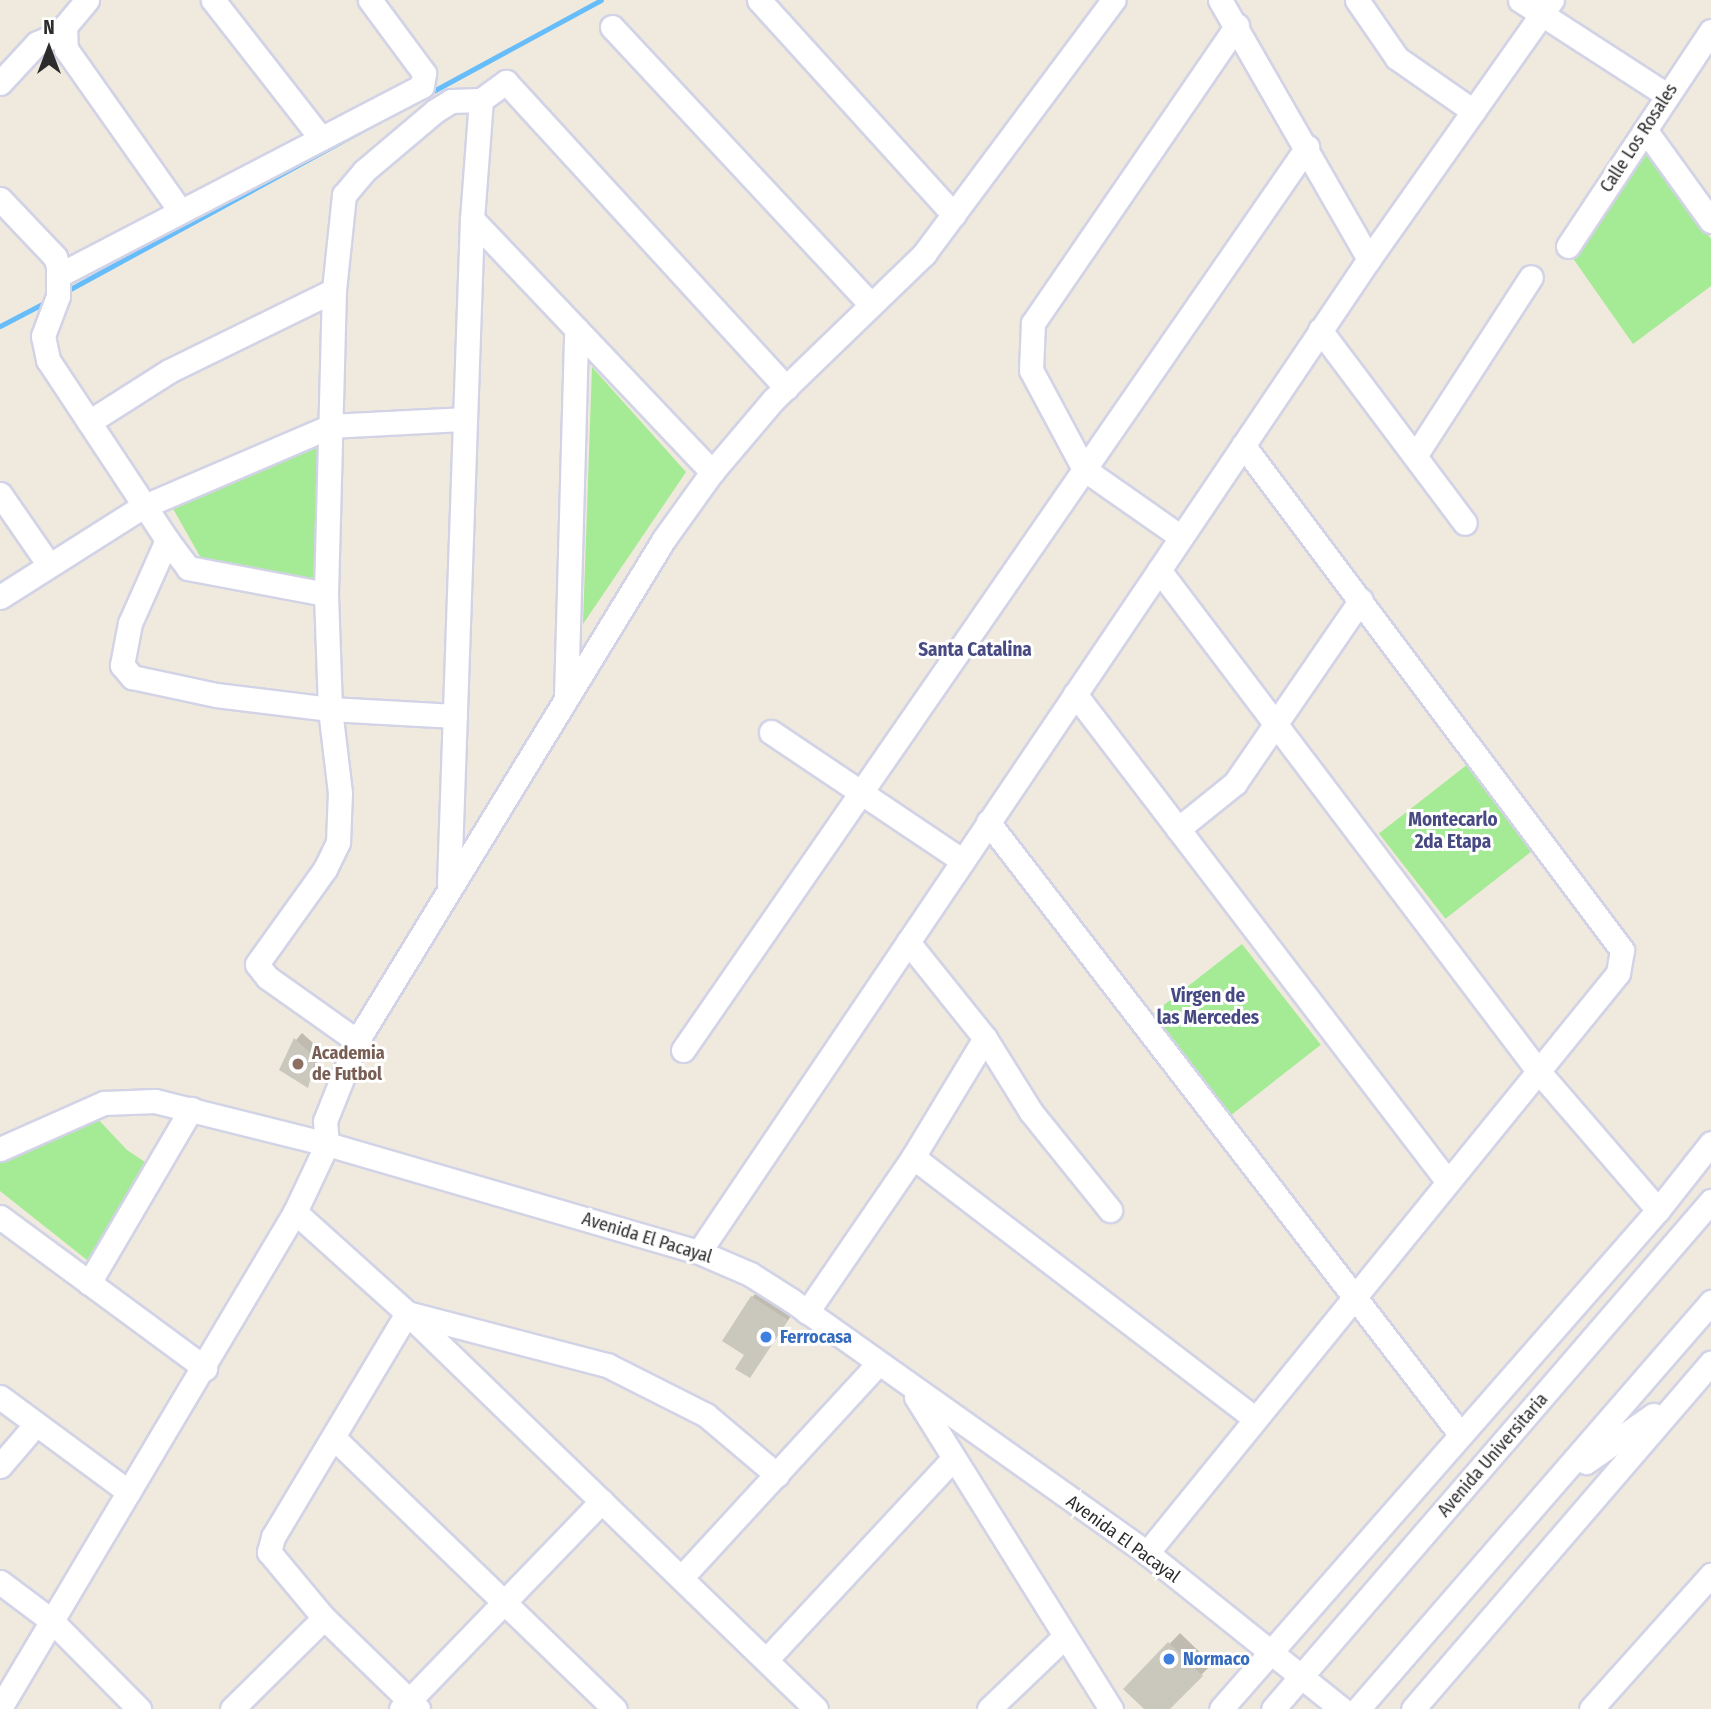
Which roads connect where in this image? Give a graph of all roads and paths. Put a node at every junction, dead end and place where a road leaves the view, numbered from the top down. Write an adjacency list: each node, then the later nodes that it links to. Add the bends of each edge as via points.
1 (87, 0): 13 (street)
2 (213, 0): 21 (street)
3 (370, 0): 14 (street)
4 (760, 0): 25 (street)
5 (1113, 0): 25 (street)
6 (1220, 0): 10 (street)
7 (1357, 0): 19 (street, via 1397,58)
8 (1520, 0): 9 (street)
9 (1547, 6): 16 (street); 19 (street)
10 (1237, 25): 22 (street); 42 (street, via 1033,323 1031,370)
11 (612, 27): 33 (street)
12 (1711, 31): 16 (street, Calle Los Rosales)
13 (63, 32): 15 (street, via 37,43); 24 (street, via 66,49)
14 (424, 74): 18 (street); 21 (street, via 422,86)
15 (0, 83)
16 (1667, 95): 20 (street, Calle Los Rosales)
17 (481, 100): 18 (street); 26 (street); 36 (street, via 506,82)
18 (451, 102): 32 (street, via 364,171 344,195)
19 (1473, 111): 29 (street)
20 (1646, 131): 27 (street); 28 (street, Calle Los Rosales)
21 (321, 138): 24 (street)
22 (1307, 146): 29 (street); 42 (street)
23 (0, 199): 30 (street, via 55,257)
24 (179, 209): 30 (street)
25 (954, 215): 33 (street, via 924,254)
26 (472, 219): 34 (street); 37 (street)
27 (1711, 221)
28 (1568, 246)
29 (1369, 259): 35 (street)
30 (59, 275): 38 (street, via 43,345)
31 (1531, 277): 41 (street)
32 (334, 290): 38 (street, via 169,371); 39 (street)
33 (871, 305): 36 (street)
34 (576, 329): 43 (street); 55 (street)
35 (1320, 330): 40 (street); 41 (street)
36 (786, 388): 43 (street)
37 (465, 419): 39 (street); 57 (street)
38 (89, 422): 45 (street)
39 (331, 426): 45 (street); 51 (street)
40 (1243, 444): 47 (street); 53 (street)
41 (1415, 456): 46 (street)
42 (1084, 469): 47 (street); 60 (street)
43 (712, 472): 55 (street)
44 (0, 494): 49 (street)
45 (142, 507): 48 (street); 49 (street)
46 (1465, 523)
47 (1181, 537): 50 (street)
48 (167, 540): 51 (street, via 188,568); 56 (street, via 130,623 122,665 132,677 216,695)
49 (49, 565): 52 (street)
50 (1159, 570): 54 (street); 58 (street)
51 (326, 594): 56 (street)
52 (0, 597)
53 (1361, 600): 58 (street); 69 (street, via 1622,950 1618,973)
54 (1075, 694): 61 (street); 62 (street)
55 (566, 698): 64 (street)
56 (330, 709): 57 (street); 67 (street, via 340,793 338,842 325,869 257,964 267,977)
57 (455, 716): 64 (street)
58 (1276, 725): 62 (street, via 1235,783); 69 (street)
59 (771, 732): 60 (street)
60 (862, 791): 63 (street); 68 (street)
61 (988, 822): 63 (street); 83 (street)
62 (1178, 829): 75 (street)
63 (963, 861): 65 (street)
64 (449, 887): 67 (street)
65 (908, 942): 66 (street); 81 (street)
66 (985, 1038): 74 (street); 77 (street, via 1031,1112)
67 (357, 1041): 72 (street, via 325,1121)
68 (683, 1050)
69 (1539, 1072): 75 (street); 78 (street)
70 (191, 1109): 72 (street, Avenida El Pacayal); 73 (street, Avenida El Pacayal, via 155,1101 104,1103); 82 (street)
71 (1711, 1143): 78 (street)
72 (327, 1144): 79 (street); 81 (street, Avenida El Pacayal)
73 (0, 1149)
74 (912, 1157): 85 (street); 93 (street)
75 (1448, 1182): 83 (street)
76 (1711, 1201): 113 (street, Avenida Universitaria)
77 (1110, 1210)
78 (1658, 1210): 95 (street)
79 (295, 1212): 86 (street); 89 (street)
80 (0, 1217): 82 (street)
81 (699, 1252): 85 (street, Avenida El Pacayal, via 750,1274)
82 (89, 1283): 89 (street)
83 (1353, 1298): 93 (street); 95 (street)
84 (1711, 1303): 100 (street)
85 (807, 1312): 88 (street, Avenida El Pacayal)
86 (407, 1313): 96 (street); 99 (street, via 607,1365 706,1415); 102 (street)
87 (1711, 1362): 91 (street)
88 (878, 1364): 90 (street, Avenida El Pacayal); 99 (street)
89 (205, 1368): 101 (street)
90 (913, 1390): 97 (street); 103 (street, Avenida El Pacayal)
91 (1681, 1396): 100 (street); 126 (street)
92 (0, 1397): 94 (street)
93 (1254, 1418): 103 (street)
94 (36, 1424): 98 (street); 101 (street)
95 (1461, 1435): 111 (street)
96 (335, 1439): 107 (street); 108 (street, via 273,1537 269,1552)
97 (952, 1461): 110 (street); 112 (street)
98 (0, 1466)
99 (777, 1475): 105 (street)
100 (1558, 1481): 125 (street)
101 (129, 1492): 109 (street)
102 (601, 1501): 105 (street); 107 (street)
103 (1147, 1553): 111 (street, Avenida El Pacayal)
104 (1711, 1574): 127 (street)
105 (681, 1578): 112 (street)
106 (0, 1582): 109 (street)
107 (505, 1602): 114 (street); 118 (street)
108 (324, 1618): 114 (street); 117 (street)
109 (52, 1621): 115 (street); 116 (street)
110 (1065, 1636): 120 (street); 121 (street)
111 (1274, 1651): 113 (street, Avenida El Pacayal); 122 (street)
112 (766, 1660): 119 (street)
113 (1303, 1675): 123 (street, Avenida Universitaria); 124 (street, Avenida El Pacayal)
114 (409, 1706)
115 (0, 1708)
116 (139, 1709)
117 (232, 1709)
118 (615, 1709)
119 (816, 1709)
120 (989, 1709)
121 (1111, 1709)
122 (1221, 1709)
123 (1273, 1709)
124 (1342, 1709)
125 (1357, 1709)
126 (1413, 1709)
127 (1591, 1709)

